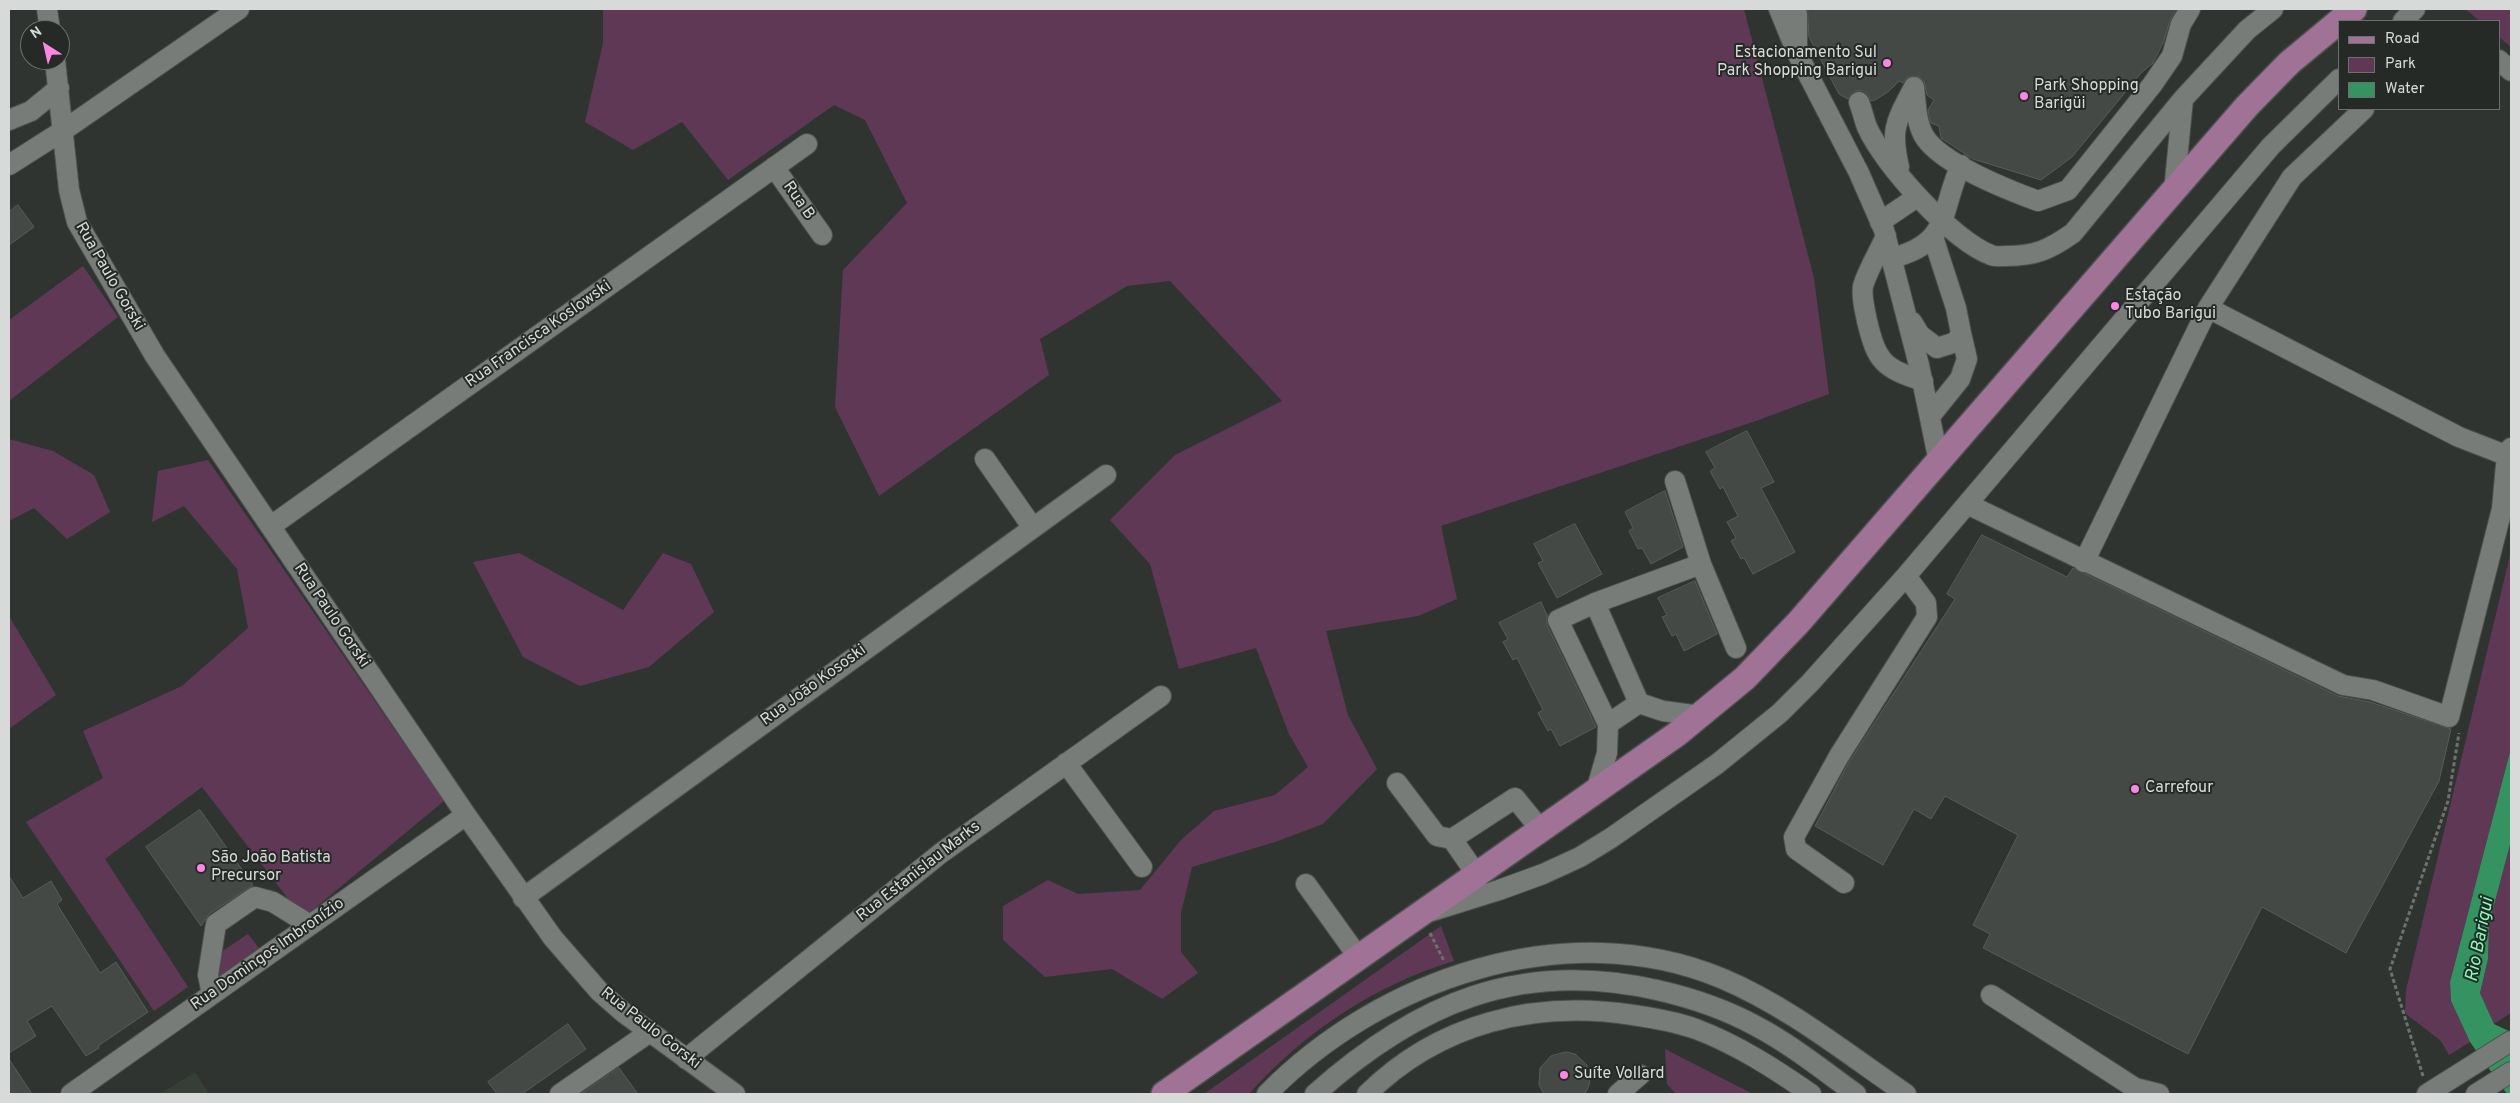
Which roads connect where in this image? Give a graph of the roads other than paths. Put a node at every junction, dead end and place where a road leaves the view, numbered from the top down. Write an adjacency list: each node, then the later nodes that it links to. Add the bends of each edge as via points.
1 (239, 9): 20 (street)
2 (2198, 9): 7 (street)
3 (2273, 9): 16 (street, via 2247,30)
4 (2354, 9): 8 (main road)
5 (2415, 9): 9 (street)
6 (1788, 11): 28 (street, via 1797,53 1859,173)
7 (2186, 17): 23 (street, via 2172,56 2068,190 2038,201 2001,187)
8 (2340, 20)
9 (2403, 20)
10 (2338, 22): 26 (main road, via 2260,91)
11 (2500, 61): 13 (street)
12 (56, 70): 15 (street, Rua Paulo Gorski)
13 (2511, 71)
14 (2338, 80): 42 (street, via 2271,146)
15 (59, 88): 19 (street, via 31,111); 20 (street, Rua Paulo Gorski)
16 (2183, 99): 26 (street); 29 (street, via 2073,233 2052,248 2028,256 1992,256)
17 (1860, 102): 25 (street, via 1868,128)
18 (2363, 110): 32 (street, via 2292,177)
19 (9, 120)
20 (64, 130): 22 (street); 43 (street, Rua Paulo Gorski, via 72,206 88,243 155,356)
21 (807, 144): 24 (street, Rua Francisca Koslowski)
22 (9, 165)
23 (1961, 165): 25 (street, via 1936,152 1925,137 1918,124 1914,87 1896,122 1893,143); 29 (street)
24 (774, 167): 30 (street, Rua B); 43 (street, Rua Francisca Koslowski)
25 (1902, 179): 27 (street)
26 (2174, 190): 39 (main road)
27 (1917, 197): 28 (street); 29 (street)
28 (1883, 229): 31 (street); 35 (street, via 1863,287 1872,344 1881,361 1897,373)
29 (1938, 229): 31 (street, via 1910,254); 34 (street)
30 (822, 235)
31 (1892, 258): 33 (street)
32 (2208, 308): 37 (street, via 2459,437); 45 (street)
33 (1908, 316): 34 (street, via 1920,335 1937,348 1956,342); 35 (street)
34 (1961, 333): 36 (street, via 1967,359 1960,379)
35 (1923, 381): 36 (street)
36 (1931, 416): 39 (street)
37 (2510, 452): 45 (street, via 2502,510 2450,717 2373,690 2342,685)
38 (985, 459): 44 (street)
39 (1939, 462): 52 (main road, via 1770,654)
40 (1106, 475): 44 (street, Rua João Kososki)
41 (1675, 481): 46 (street)
42 (1967, 504): 45 (street); 47 (street)
43 (271, 526): 57 (street, Rua Paulo Gorski)
44 (1033, 528): 64 (street, Rua João Kososki)
45 (2084, 562)
46 (1701, 564): 48 (street); 49 (street)
47 (1906, 576): 62 (street, via 1926,603 1927,617 1839,756 1794,837 1796,849); 65 (street, via 1810,683 1717,764 1580,857 1543,874)
48 (1595, 603): 51 (street); 53 (street, via 1558,620)
49 (1736, 648)
50 (1161, 696): 54 (street, Rua Estanislau Marks)
51 (1639, 703): 52 (street, via 1663,711); 53 (street)
52 (1701, 716): 56 (main road)
53 (1608, 724): 56 (street, via 1606,753)
54 (1066, 763): 60 (street); 72 (street, Rua Estanislau Marks, via 941,853)
55 (1397, 783): 59 (street, via 1437,836)
56 (1596, 792): 58 (main road)
57 (466, 815): 64 (street, Rua Paulo Gorski); 66 (street, Rua Domingos Imbronízio)
58 (1541, 830): 59 (street, via 1515,798); 61 (main road)
59 (1452, 839): 61 (street)
60 (1142, 867)
61 (1477, 875): 65 (main road)
62 (1844, 882)
63 (1306, 884): 67 (street)
64 (523, 898): 70 (street, Rua Paulo Gorski, via 577,968 599,991)
65 (1421, 915): 67 (main road)
66 (310, 925): 68 (street, Rua Domingos Imbronízio); 68 (street, via 273,902 255,897 216,924 208,976)
67 (1359, 958): 79 (main road)
68 (212, 994): 76 (street, Rua Domingos Imbronízio)
69 (1991, 995): 87 (street, via 2135,1088)
70 (650, 1032): 72 (street, Rua Paulo Gorski); 77 (street)
71 (2511, 1041): 75 (street)
72 (686, 1059): 78 (street, Rua Paulo Gorski)
73 (2511, 1072): 88 (street)
74 (1640, 1075): 83 (street)
75 (2428, 1093)
76 (71, 1094)
77 (560, 1094)
78 (735, 1094)
79 (1164, 1094)
80 (1268, 1094): 86 (street, via 1308,1058 1344,1032 1402,1000 1485,966 1524,957 1570,952 1624,954 1672,962 1720,977 1792,1015)
81 (1315, 1094): 85 (street, via 1352,1061 1434,1011 1471,996 1514,985 1589,979 1639,986 1720,1008 1789,1046)
82 (1366, 1094): 84 (street, via 1416,1055 1451,1036 1513,1016 1538,1011 1580,1010 1658,1019 1695,1029 1740,1048)
83 (1618, 1094)
84 (1812, 1094)
85 (1856, 1094)
86 (1906, 1094)
87 (2159, 1094)
88 (2476, 1094)

